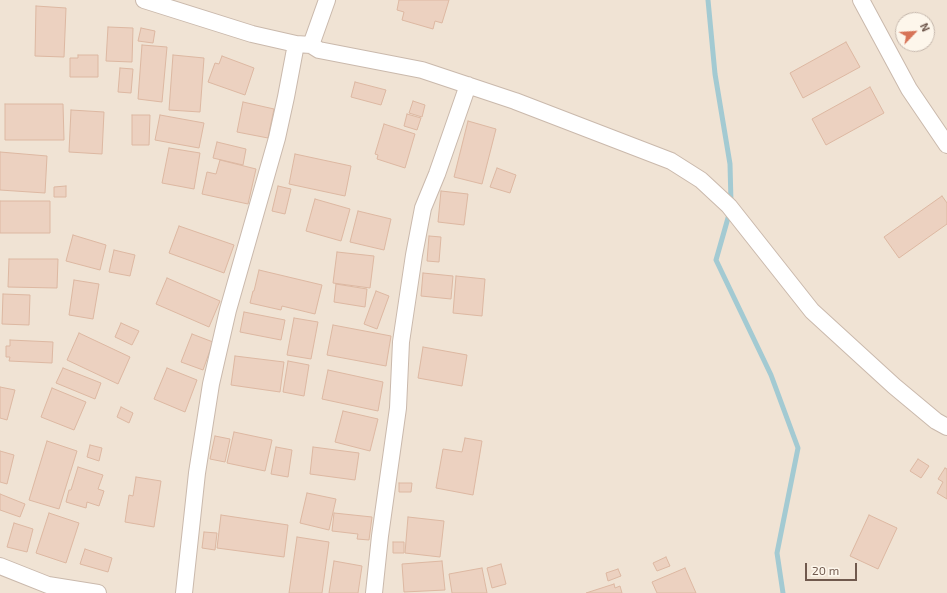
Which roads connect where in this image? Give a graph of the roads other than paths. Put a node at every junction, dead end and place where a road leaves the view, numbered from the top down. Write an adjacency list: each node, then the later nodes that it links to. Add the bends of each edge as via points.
1 (144, 0): 4 (street, via 252,34)
2 (327, 0): 4 (street)
3 (861, 0): 6 (street, via 909,89)
4 (304, 44): 5 (street, via 320,50 422,70); 10 (street, via 286,97 277,138 228,310 211,384 197,473)
5 (468, 85): 7 (street, via 671,161 701,180 729,206 812,311 894,386); 11 (street, via 423,208 414,255 401,342 398,408)
6 (947, 146)
7 (947, 427)
8 (0, 566): 9 (street, via 48,585)
9 (98, 593)
10 (184, 593)
11 (374, 593)

